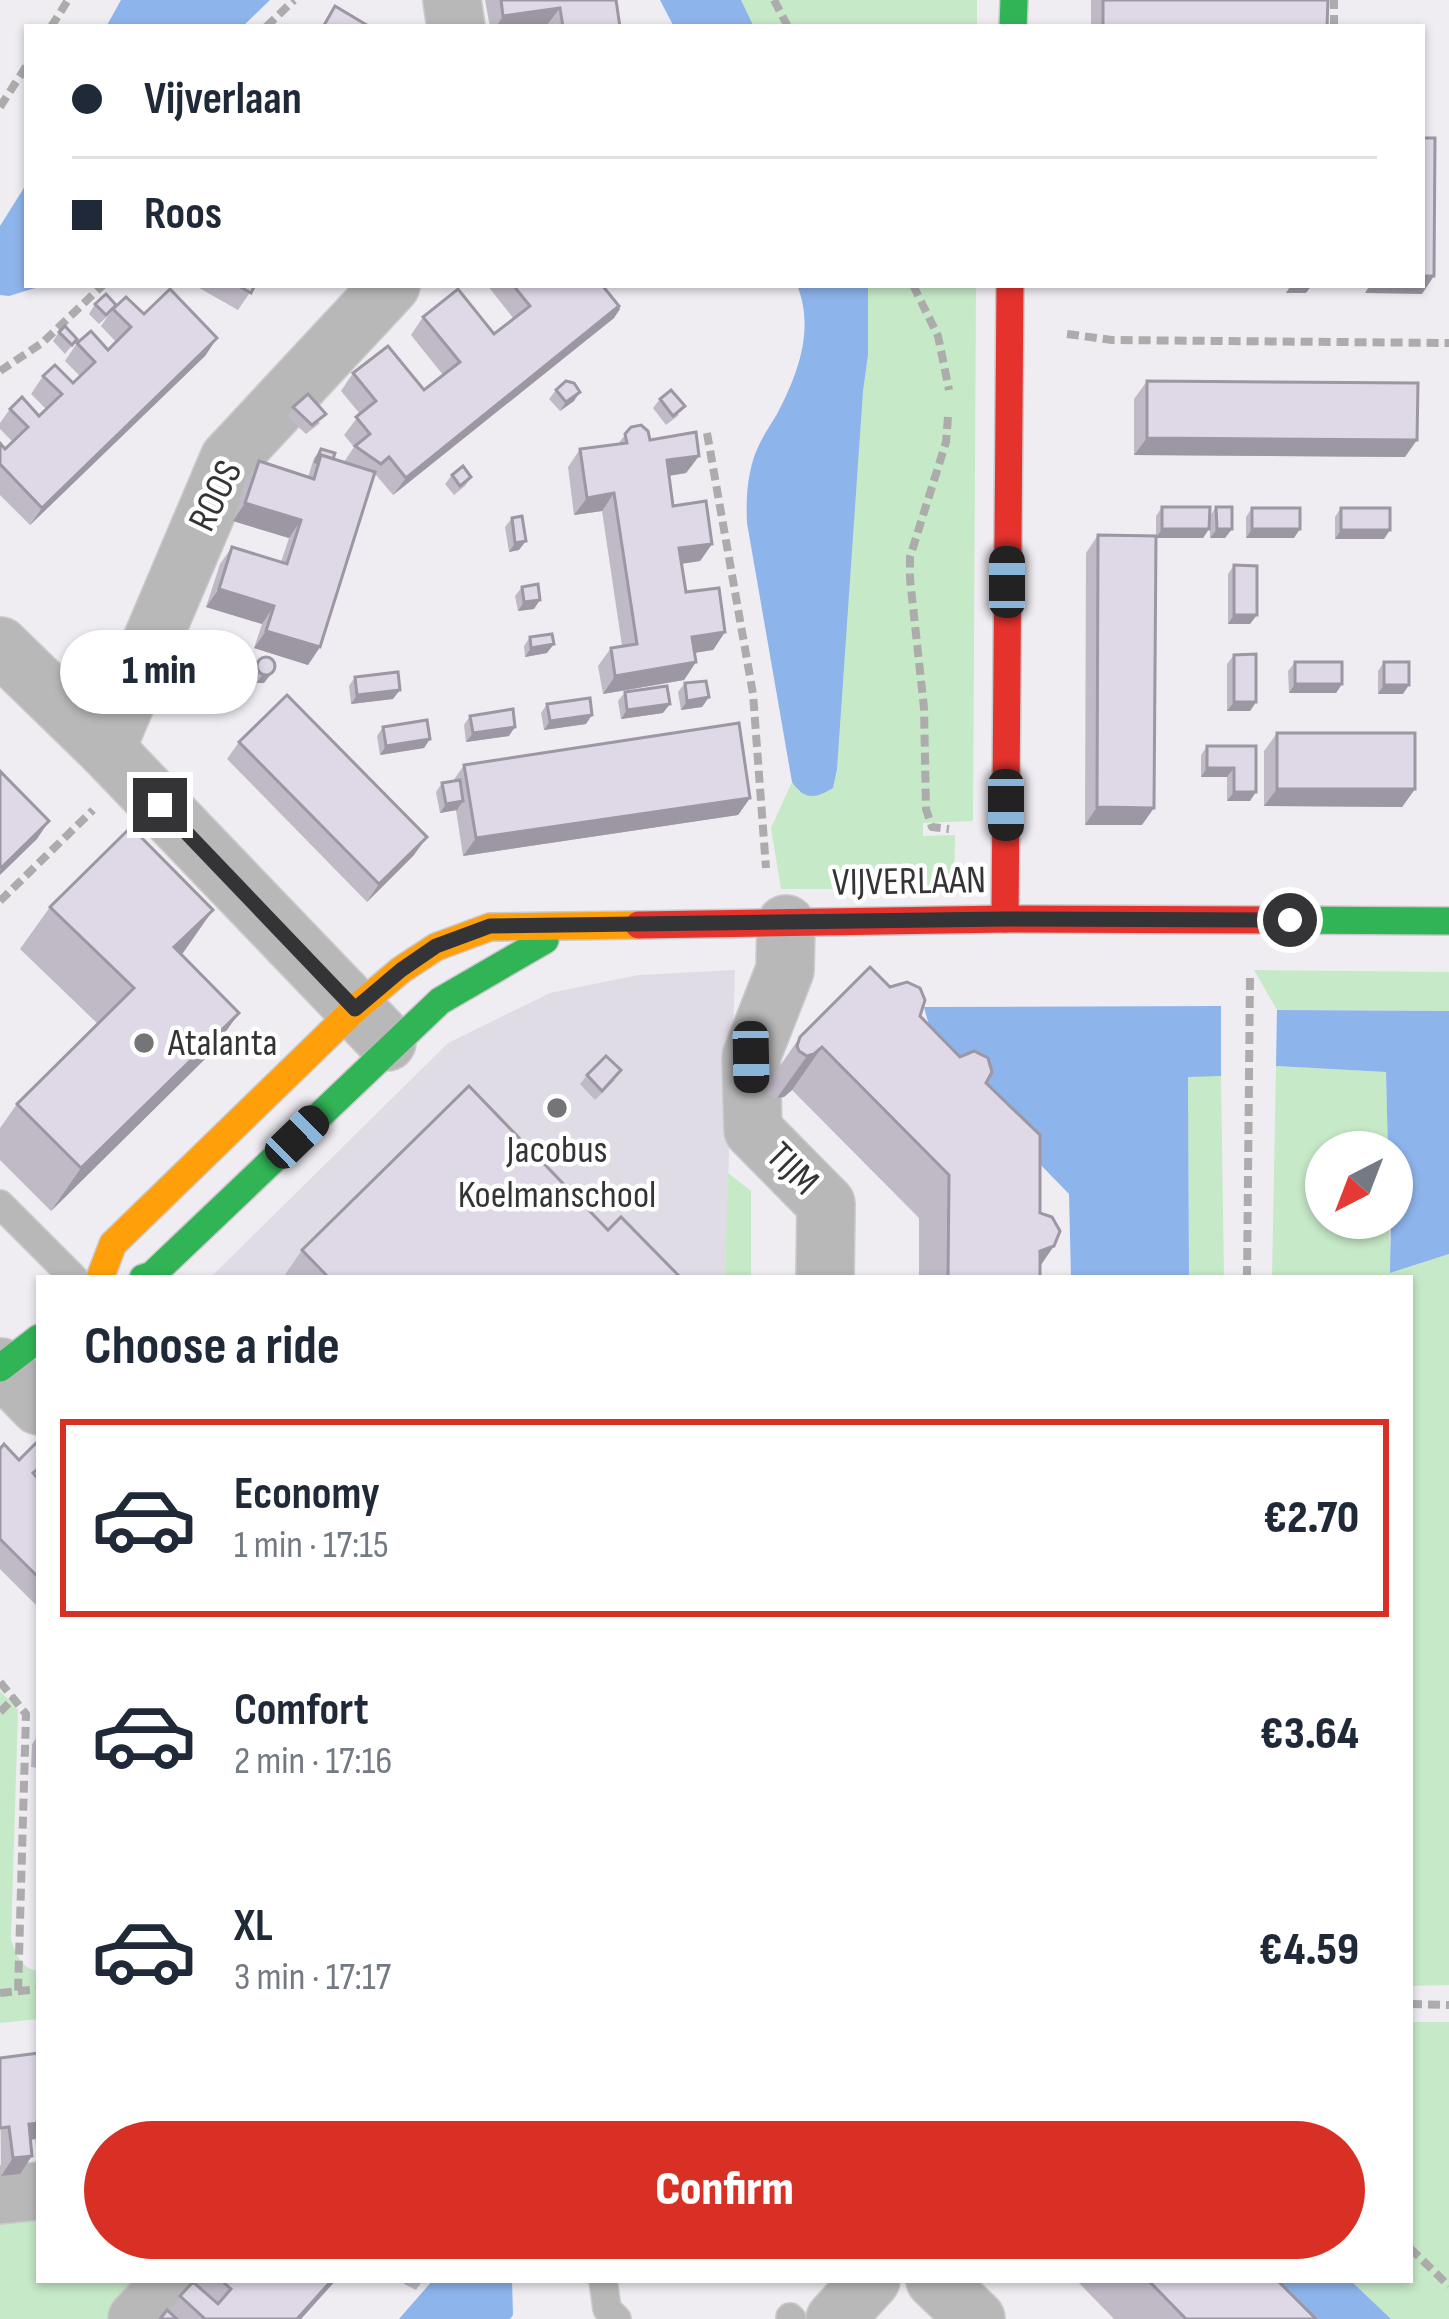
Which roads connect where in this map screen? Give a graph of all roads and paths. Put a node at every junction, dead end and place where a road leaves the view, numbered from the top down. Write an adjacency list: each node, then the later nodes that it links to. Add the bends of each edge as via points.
1 (294, 0): 2 (path)
2 (269, 24)
3 (24, 69): 4 (path)
4 (0, 107)
5 (100, 288): 11 (path)
6 (389, 288): 14 (street, ROOS, via 229,459)
7 (914, 288): 16 (path, via 938,336 949,389 946,442 910,557 926,809 932,827 965,830)
8 (1010, 288): 9 (street)
9 (1009, 314): 10 (path, via 1036,316 1057,333 1112,340); 16 (street)
10 (1449, 343)
11 (0, 371)
12 (707, 434): 19 (path, via 753,694)
13 (0, 646): 14 (street)
14 (118, 761): 15 (path); 21 (street)
15 (0, 901)
16 (1006, 906): 17 (street, VIJVERLAAN); 19 (street, VIJVERLAAN)
17 (1250, 920): 18 (street, VIJVERLAAN); 27 (path)
18 (1449, 921)
19 (778, 923): 20 (street, VIJVERLAAN); 26 (street, TIJM, via 784,970 751,1057 753,1130 826,1204)
20 (569, 927): 21 (street, VIJVERLAAN); 21 (street, VIJVERLAAN, via 490,926 436,946 401,970)
21 (373, 1028): 24 (street, VIJVERLAAN, via 113,1244); 25 (street, VIJVERLAAN)
22 (0, 1204): 23 (lane)
23 (71, 1275)
24 (101, 1275)
25 (152, 1275)
26 (825, 1275)
27 (1247, 1275)
28 (36, 1341): 29 (street)
29 (0, 1368): 30 (street)
30 (36, 1403)
31 (0, 1682): 32 (path)
32 (15, 1697): 33 (path); 35 (path, via 26,1714)
33 (0, 1712)
34 (36, 1989): 35 (path)
35 (18, 1991): 36 (path)
36 (0, 1993)
37 (1413, 2004): 38 (path)
38 (1449, 2005)
39 (36, 2191): 40 (street)
40 (0, 2194)
41 (1413, 2251): 46 (path)
42 (171, 2283): 48 (street)
43 (603, 2283): 49 (lane)
44 (866, 2283): 47 (street)
45 (938, 2283): 50 (street)
46 (1449, 2286)
47 (806, 2318)
48 (137, 2319)
49 (617, 2319)
50 (976, 2319)

